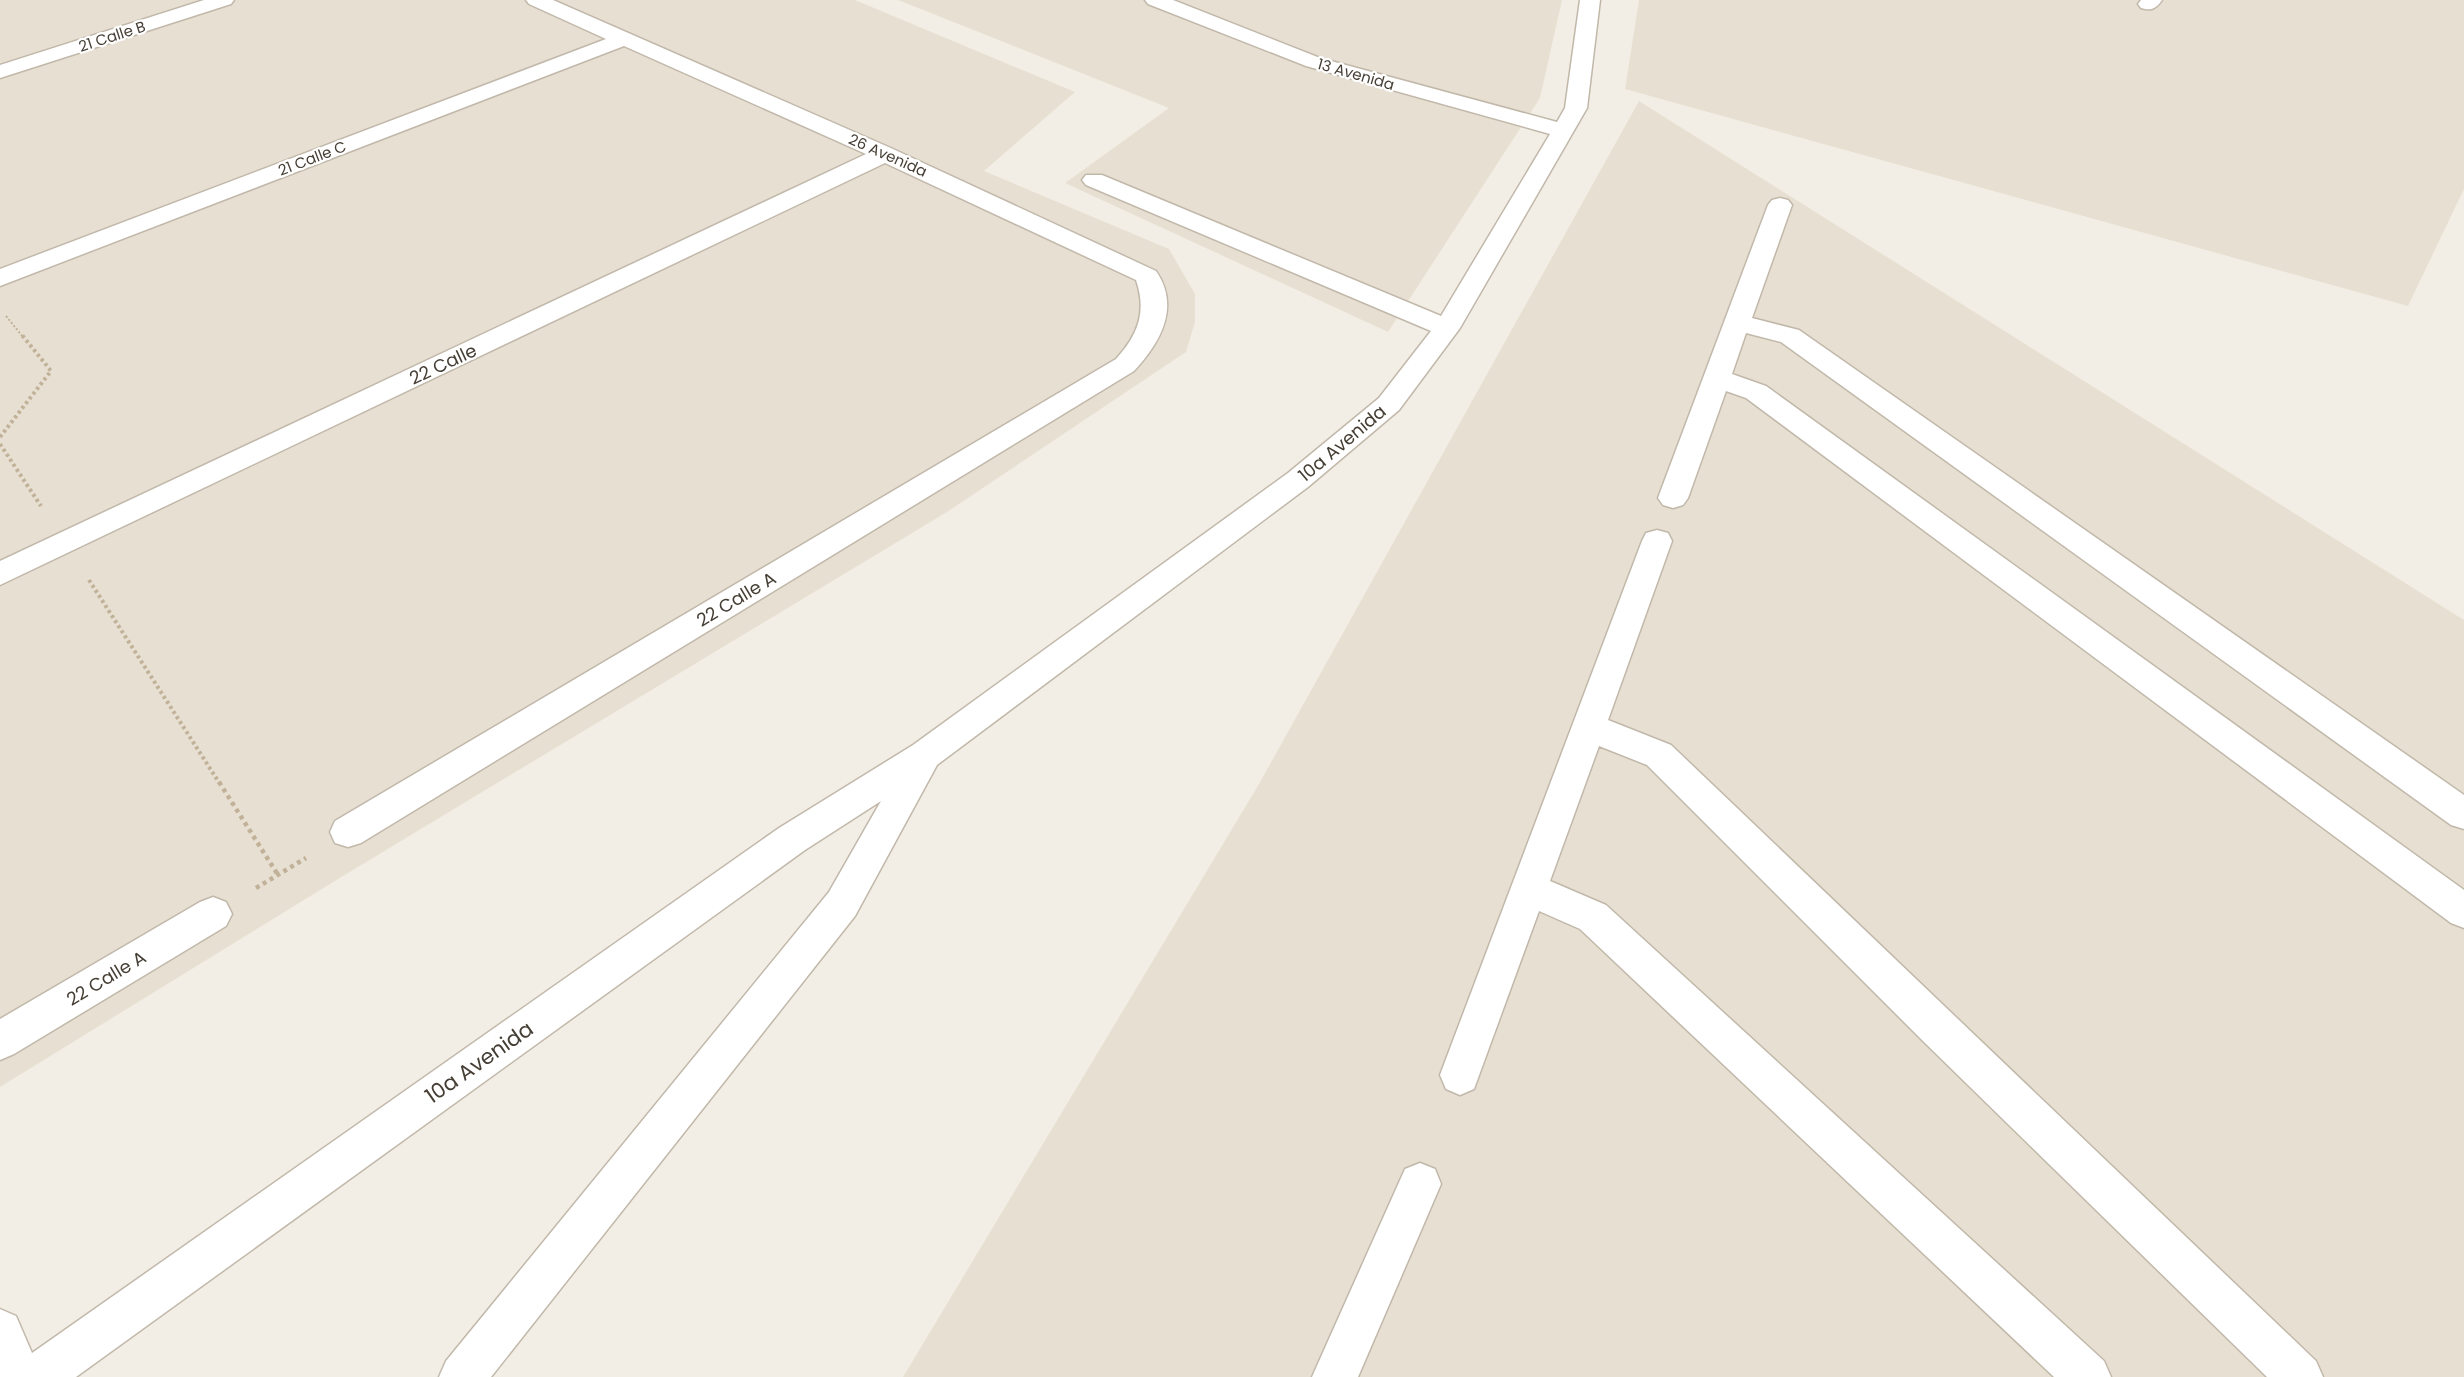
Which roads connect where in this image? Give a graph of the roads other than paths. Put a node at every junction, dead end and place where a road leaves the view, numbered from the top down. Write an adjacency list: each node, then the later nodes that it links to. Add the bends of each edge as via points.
1 (224, 0): 6 (street, 21 Calle B)
2 (536, 0): 5 (street, 26 Avenida)
3 (1155, 0): 7 (street, 13 Avenida, via 1314,62)
4 (1590, 0): 7 (street, 10a Avenida, via 1576,108)
5 (624, 39): 8 (street, 26 Avenida); 11 (street, 21 Calle C)
6 (0, 72)
7 (1563, 131): 13 (street, 10a Avenida)
8 (885, 154): 14 (street, 26 Avenida, via 1147,276 1154,291 1153,325); 18 (street, 22 Calle)
9 (1094, 180): 13 (street)
10 (1780, 206): 12 (street)
11 (0, 278)
12 (1737, 322): 15 (street); 21 (street, via 1790,336)
13 (1447, 328): 20 (street, 10a Avenida, via 1389,404 1298,480)
14 (1125, 364): 22 (street, 22 Calle A)
15 (1716, 378): 16 (street); 24 (street, via 1756,392)
16 (1673, 498)
17 (1657, 541): 19 (street)
18 (0, 574)
19 (1588, 727): 23 (street); 35 (street, via 1659,755)
20 (925, 755): 31 (street, 10a Avenida, via 792,839); 32 (street, 10a Avenida, via 842,904)
21 (2464, 814)
22 (348, 832)
23 (1528, 889): 27 (street); 34 (street, via 1593,917)
24 (2464, 911)
25 (213, 914): 26 (street, 22 Calle A)
26 (0, 1041)
27 (1460, 1075)
28 (1420, 1184): 33 (street)
29 (0, 1332): 30 (street)
30 (19, 1377)
31 (37, 1377)
32 (462, 1377)
33 (1335, 1377)
34 (2088, 1377)
35 (2300, 1377)

